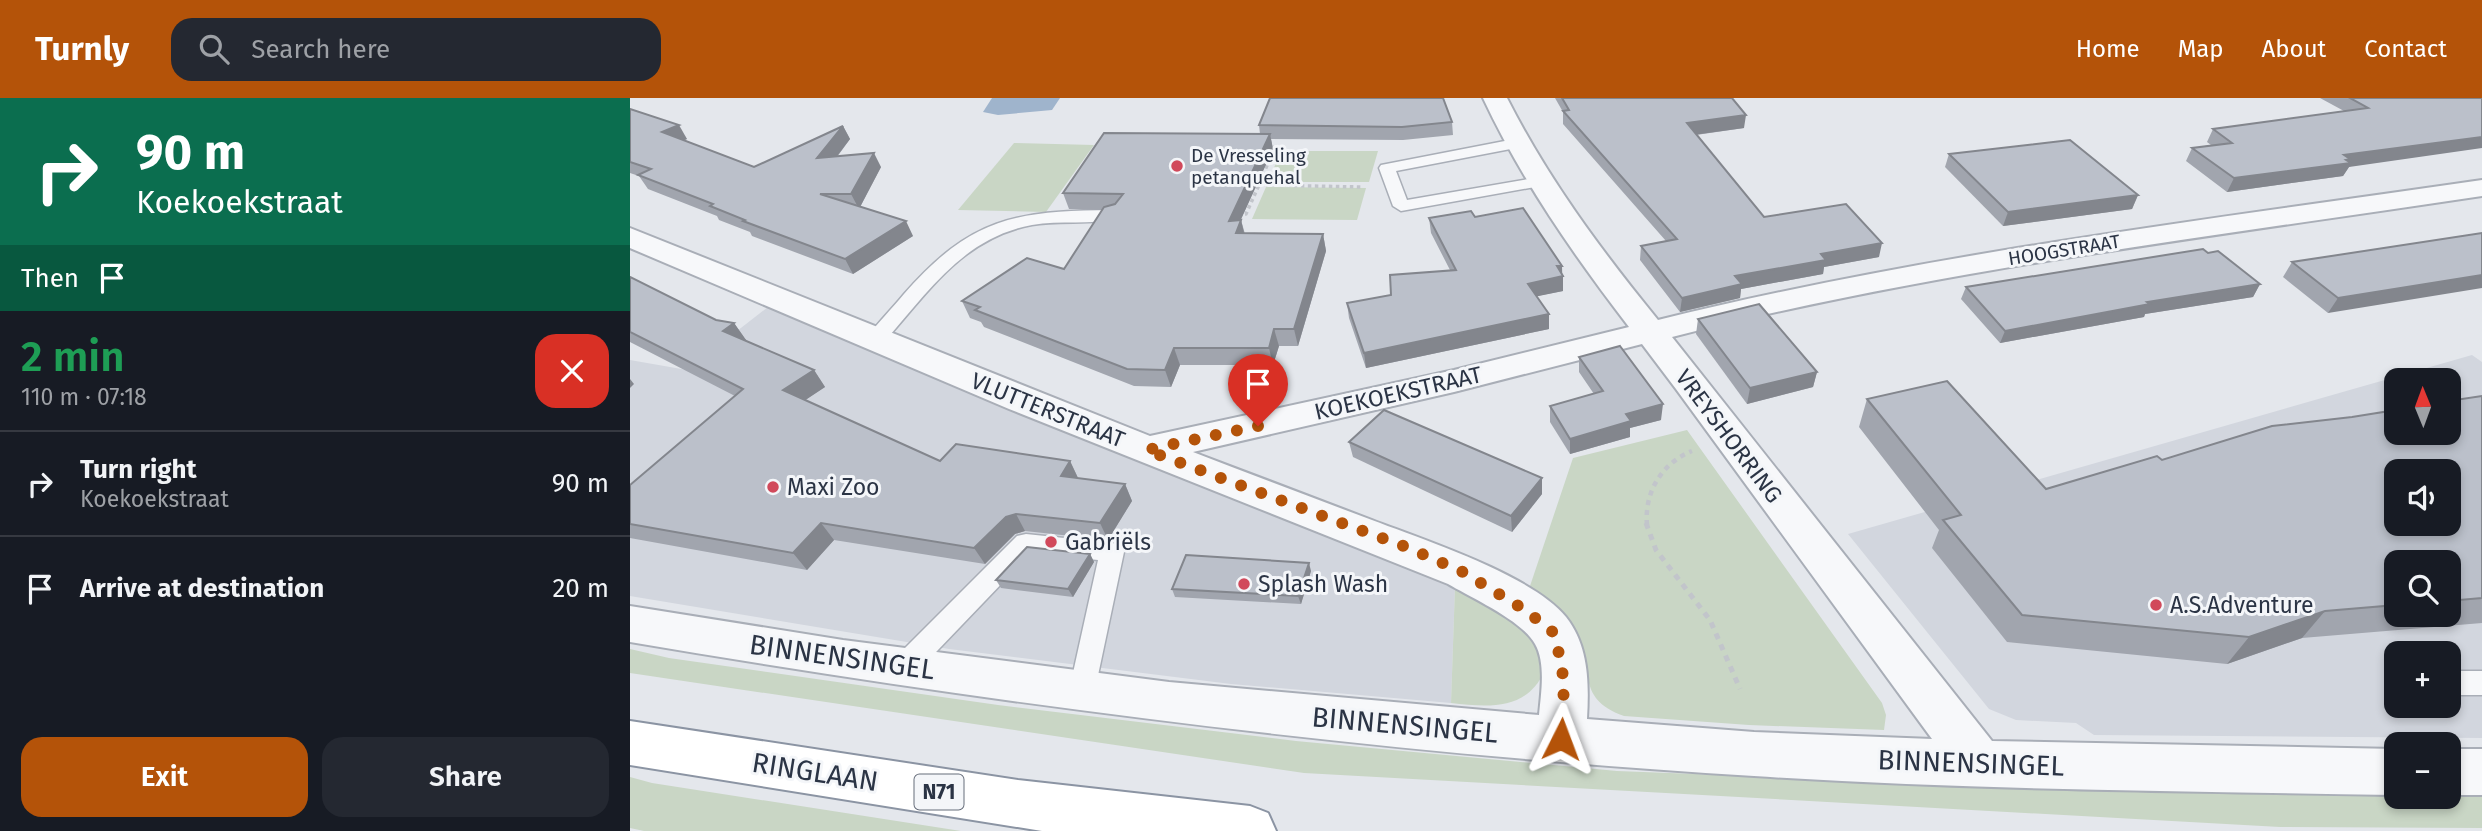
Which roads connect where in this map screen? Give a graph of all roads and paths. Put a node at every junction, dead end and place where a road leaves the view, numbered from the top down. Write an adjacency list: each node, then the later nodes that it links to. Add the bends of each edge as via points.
1 (1495, 98): 2 (street, VREYSHORRING)
2 (1515, 144): 4 (street, VREYSHORRING); 6 (lane, via 1387,168)
3 (1262, 146): 5 (path, via 1275,146)
4 (1540, 182): 6 (lane, via 1401,206); 11 (street, VREYSHORRING)
5 (1259, 185): 6 (path); 8 (path, via 1247,214)
6 (1394, 187)
7 (2482, 188): 11 (street, HOOGSTRAAT, via 1978,263 1774,301)
8 (1233, 214)
9 (1112, 215): 12 (lane, via 1055,214 980,236 959,248)
10 (630, 237): 12 (street, VLUTTERSTRAAT)
11 (1649, 331): 13 (street, VREYSHORRING); 14 (street, KOEKOEKSTRAAT, via 1454,381)
12 (876, 339): 14 (street, VLUTTERSTRAAT)
13 (1731, 438): 19 (path, via 1685,453 1658,475 1645,506 1650,541 1669,572 1699,602); 23 (street, VREYSHORRING)
14 (1146, 450): 21 (street, VLUTTERSTRAAT, via 1406,547 1463,572 1522,608 1552,631 1561,660)
15 (630, 624): 16 (street, BINNENSINGEL)
16 (904, 667): 20 (street, BINNENSINGEL); 20 (lane, via 1026,543 1112,552)
17 (2461, 683): 18 (lane)
18 (2482, 683)
19 (1740, 689)
20 (1083, 691): 21 (street, BINNENSINGEL)
21 (1561, 739): 23 (street, BINNENSINGEL)
22 (630, 743): 27 (highway, RINGLAAN / N71, via 1018,804)
23 (1979, 764): 24 (street, BINNENSINGEL)
24 (2384, 772)
25 (2461, 772): 26 (street)
26 (2482, 772)
27 (1250, 831)

